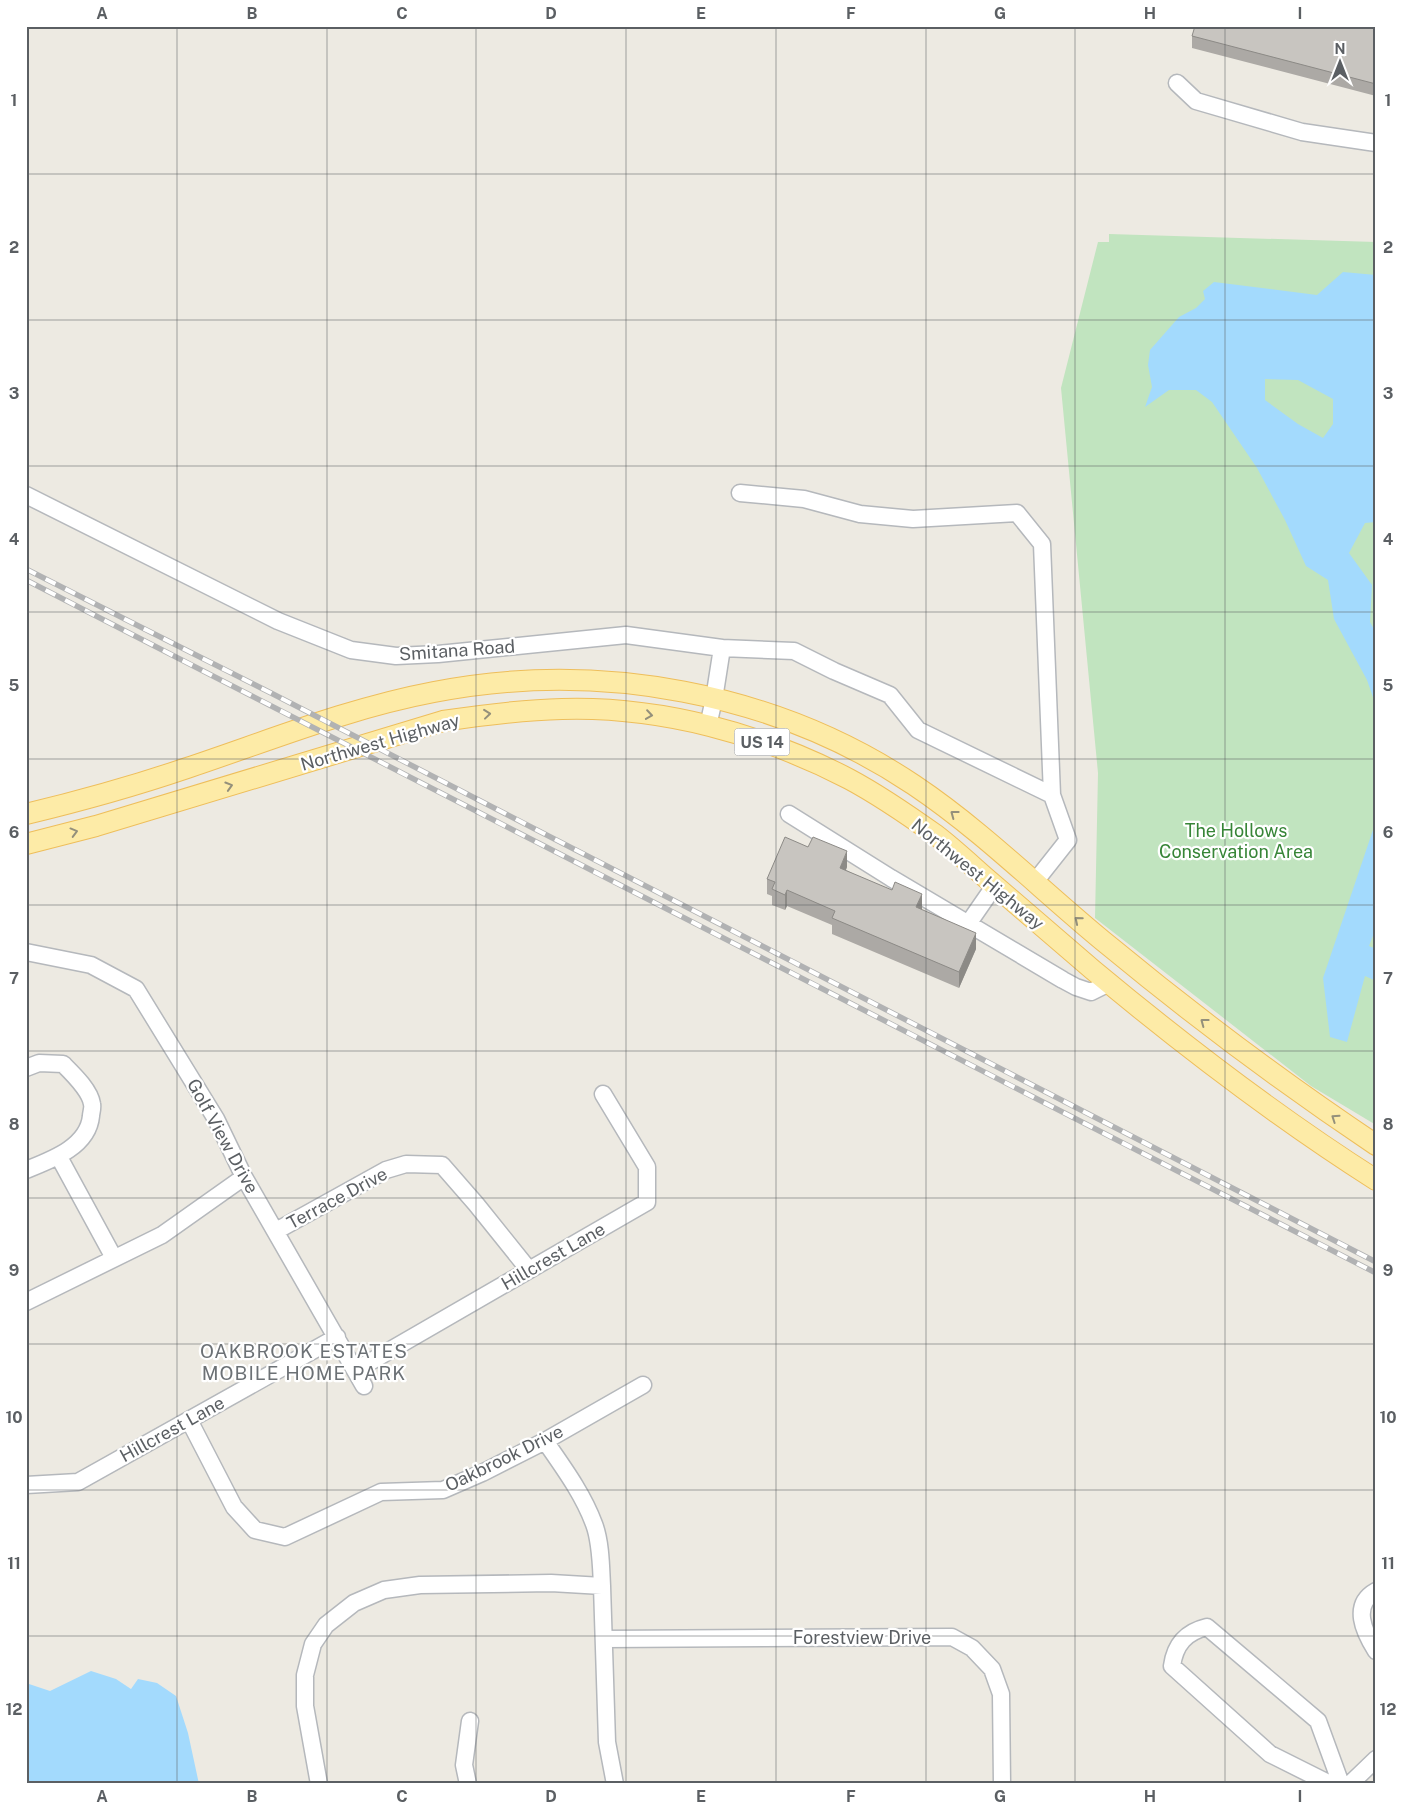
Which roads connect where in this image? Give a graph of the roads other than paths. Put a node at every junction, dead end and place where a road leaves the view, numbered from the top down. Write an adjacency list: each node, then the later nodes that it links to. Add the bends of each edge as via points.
1 (1177, 83): 2 (street, via 1196,101 1302,132)
2 (1376, 143)
3 (740, 493): 8 (street, via 804,499 860,514 904,518 1016,513 1042,544)
4 (26, 495): 5 (street, Smitana Road, via 278,621 351,650 396,656 421,655 626,635)
5 (722, 648): 6 (street); 8 (street, Smitana Road, via 794,651 890,695 918,730)
6 (714, 699): 7 (street); 9 (main road, Northwest Highway / US 14, via 610,681 490,684 434,692 346,714 184,770); 12 (main road, Northwest Highway / US 14, one-way to 6, via 956,815 865,756 810,729 761,711)
7 (708, 726): 11 (main road, Northwest Highway / US 14, one-way to 7, via 96,826 443,721 564,709 652,715); 13 (main road, Northwest Highway / US 14, via 800,756 850,780 939,837)
8 (1052, 795): 12 (street, via 1068,840)
9 (26, 814)
10 (788, 814): 14 (street)
11 (26, 844)
12 (1034, 883): 19 (main road, Northwest Highway / US 14, one-way to 12, via 1291,1088 1204,1022)
13 (995, 886): 14 (street); 16 (main road, Northwest Highway / US 14)
14 (968, 924): 16 (street, via 1076,987 1091,992)
15 (26, 952): 22 (street, Golf View Drive, via 91,965 136,989 216,1118)
16 (1109, 983): 23 (main road, Northwest Highway / US 14, via 1218,1070)
17 (26, 1068): 20 (street, via 39,1063 63,1064 81,1082 92,1104 90,1126)
18 (603, 1094): 26 (street, Hillcrest Lane, via 647,1167 647,1202)
19 (1376, 1145)
20 (59, 1157): 21 (street); 25 (street)
21 (26, 1170)
22 (244, 1177): 24 (street, Golf View Drive); 25 (street, via 162,1235)
23 (1376, 1180)
24 (276, 1231): 26 (street, Terrace Drive, via 386,1170 406,1164 442,1166); 28 (street, Golf View Drive)
25 (114, 1258): 27 (street)
26 (528, 1270): 29 (street, Hillcrest Lane)
27 (26, 1302)
28 (337, 1337): 29 (street, Golf View Drive); 32 (street, Hillcrest Lane)
29 (356, 1370): 31 (street, Golf View Drive)
30 (642, 1385): 33 (street, Oakbrook Drive)
31 (364, 1386)
32 (188, 1420): 33 (street, Oakbrook Drive, via 234,1507 255,1530 285,1537 381,1492 442,1490); 34 (street, Hillcrest Lane, via 78,1482)
33 (544, 1441): 35 (street, via 577,1488 595,1525)
34 (26, 1485)
35 (602, 1586): 37 (street); 41 (street, via 551,1583 420,1585 384,1590 354,1603 326,1625 313,1644 305,1675 305,1706)
36 (1376, 1591): 38 (street, via 1368,1595 1362,1604 1361,1615 1368,1639)
37 (604, 1639): 43 (street, via 607,1742); 44 (street, Forestview Drive, via 952,1637 972,1648 992,1669 1002,1694)
38 (1376, 1652)
39 (470, 1720): 42 (street, via 464,1765)
40 (1376, 1759): 47 (street)
41 (319, 1784)
42 (468, 1784)
43 (615, 1784)
44 (1002, 1784)
45 (1330, 1784): 46 (street, via 1270,1754 1172,1666 1174,1653 1182,1641 1194,1630 1207,1627 1318,1721)
46 (1341, 1784)
47 (1350, 1784)

